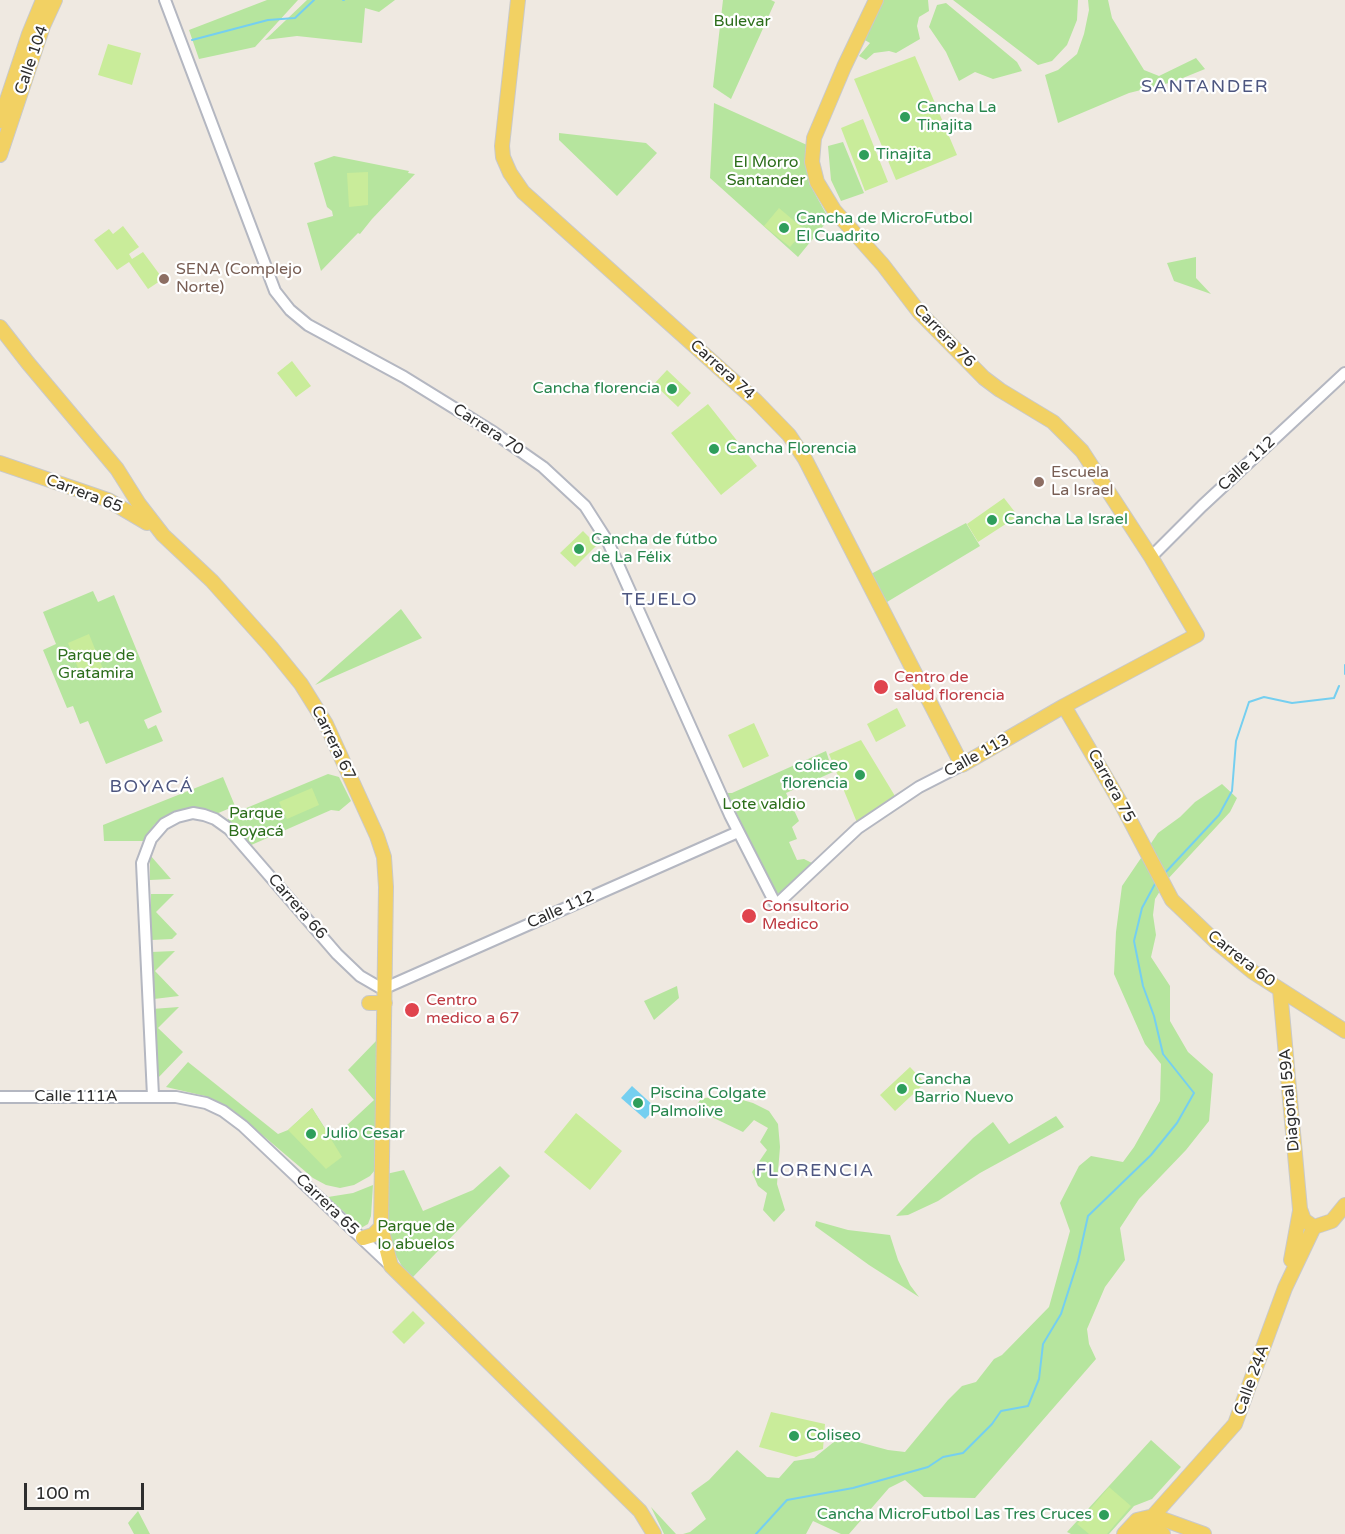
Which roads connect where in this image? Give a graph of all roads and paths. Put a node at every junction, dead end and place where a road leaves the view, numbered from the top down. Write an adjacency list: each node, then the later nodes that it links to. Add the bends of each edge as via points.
1 (43, 0): 6 (main road, Calle 104)
2 (55, 0): 7 (main road, Calle 104)
3 (165, 0): 16 (street, Carrera 70, via 275,291 308,325 404,377 493,432 543,467 585,506 608,542)
4 (518, 0): 15 (main road, Carrera 74, via 502,146 510,174 524,192 756,400 789,435 805,459)
5 (876, 0): 12 (main road, Carrera 76, via 814,138 812,162 817,182 834,210 919,312 984,378 1053,422 1082,451)
6 (0, 121)
7 (0, 155)
8 (0, 327): 11 (main road, Carrera 67, via 117,469)
9 (1345, 373): 12 (street, Calle 112)
10 (0, 463): 11 (main road, Carrera 65, via 108,500)
11 (163, 535): 19 (main road, Carrera 67, via 212,581 271,647 307,692 326,724 384,857)
12 (1151, 557): 13 (main road, Carrera 76)
13 (1197, 634): 14 (main road, Calle 113)
14 (1064, 706): 15 (main road, Calle 113); 17 (main road, Carrera 75)
15 (962, 765): 18 (street, Calle 113, via 919,787 858,828)
16 (738, 832): 18 (street, Carrera 70); 19 (street, Calle 112)
17 (1155, 868): 20 (main road, Carrera 60, via 1172,900 1215,941)
18 (776, 905)
19 (385, 988): 22 (street, Carrera 66, via 369,983 345,961 236,836 215,819 193,813 177,816 164,824 147,846 141,871); 26 (main road, Carrera 67, via 377,1007)
20 (1280, 990): 21 (main road, Carrera 60); 25 (main road, Diagonal 59A)
21 (1345, 1031)
22 (153, 1096): 23 (street, Calle 111A); 29 (street, Carrera 65, via 198,1101 232,1118)
23 (0, 1097)
24 (1345, 1205): 27 (main road, via 1332,1221)
25 (1300, 1209): 27 (main road, via 1304,1220); 28 (main road, Diagonal 59A)
26 (381, 1227): 29 (main road); 30 (main road, Carrera 67)
27 (1314, 1227): 31 (main road, Calle 24A)
28 (1296, 1235): 31 (main road, Calle 24A)
29 (363, 1239): 30 (street, Carrera 65)
30 (391, 1266): 34 (main road, Carrera 65, via 640,1510)
31 (1285, 1288): 32 (main road, Calle 24A, via 1235,1424)
32 (1154, 1516): 33 (main road, Calle 24A, via 1140,1519); 36 (main road)
33 (1134, 1530): 35 (main road)
34 (654, 1534)
35 (1163, 1534)
36 (1204, 1534)

